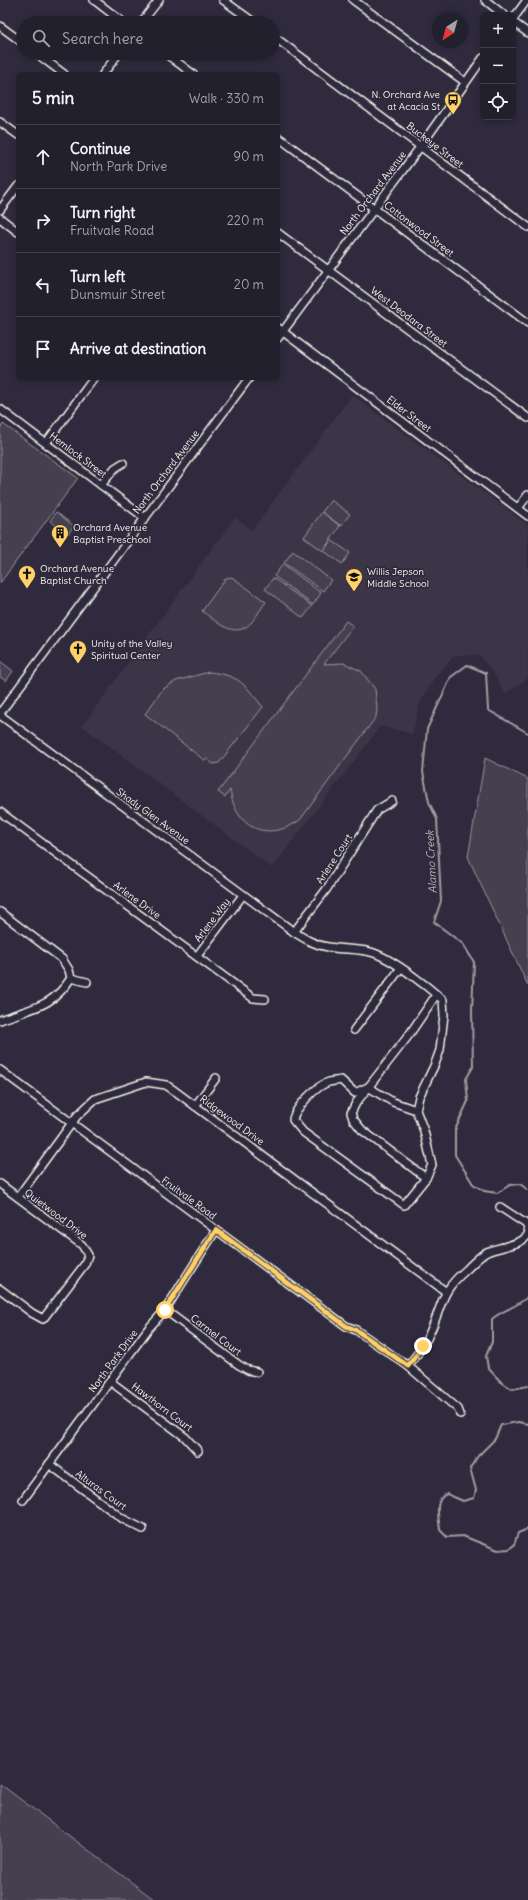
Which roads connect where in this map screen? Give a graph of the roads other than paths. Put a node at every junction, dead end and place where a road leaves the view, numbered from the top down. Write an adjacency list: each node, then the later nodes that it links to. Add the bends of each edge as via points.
1 (94, 0): 8 (street)
2 (158, 0): 9 (street)
3 (223, 0): 10 (street)
4 (353, 0): 24 (street)
5 (485, 0): 7 (street)
6 (527, 0): 11 (street)
7 (500, 12)
8 (115, 16)
9 (146, 16)
10 (245, 16)
11 (516, 16)
12 (516, 23): 14 (street)
13 (0, 26): 15 (street)
14 (528, 33)
15 (16, 38)
16 (280, 41): 28 (street, Buckeye Street)
17 (45, 60): 21 (street)
18 (114, 60): 22 (street)
19 (174, 60): 23 (street)
20 (480, 62): 24 (street, North Orchard Avenue)
21 (61, 72)
22 (105, 72)
23 (190, 72)
24 (465, 82): 28 (street, North Orchard Avenue)
25 (0, 122): 26 (street)
26 (16, 134)
27 (280, 138): 30 (street, Cottonwood Street)
28 (420, 147): 30 (street, North Orchard Avenue); 33 (street, Buckeye Street)
29 (16, 189): 31 (street)
30 (374, 208): 36 (street, North Orchard Avenue); 37 (street, Cottonwood Street)
31 (0, 210)
32 (0, 218): 34 (street)
33 (528, 227)
34 (16, 230)
35 (280, 234): 36 (street, West Deodara Street)
36 (328, 270): 38 (street, North Orchard Avenue); 42 (street, West Deodara Street)
37 (528, 322)
38 (281, 330): 47 (street, Elder Street)
39 (93, 380): 43 (street)
40 (247, 380): 49 (street, North Orchard Avenue)
41 (0, 409): 43 (street, Hemlock Street)
42 (528, 418)
43 (46, 443): 45 (street, Hemlock Street)
44 (123, 463): 45 (street, via 115,468)
45 (101, 485): 49 (street, Hemlock Street)
46 (528, 495): 47 (street)
47 (518, 508): 48 (street, Elder Street)
48 (528, 516)
49 (145, 518): 50 (street, North Orchard Avenue)
50 (0, 714): 53 (street, Shady Glen Avenue)
51 (392, 801): 55 (street, Arlene Court, via 377,810 326,890)
52 (0, 812): 56 (street, Arlene Drive)
53 (243, 895): 55 (street, Shady Glen Avenue); 56 (street, Arlene Way)
54 (0, 912): 58 (street, via 62,958)
55 (294, 932): 57 (street, Shady Glen Avenue, via 312,943 374,953)
56 (196, 956): 61 (street, Arlene Drive, via 253,998)
57 (400, 969): 60 (street, Shady Glen Avenue); 63 (street)
58 (71, 978): 59 (street); 62 (street, via 54,999)
59 (87, 982)
60 (436, 995): 66 (street, via 409,1035); 68 (street, via 442,1000 444,1015 440,1050)
61 (265, 999)
62 (0, 1020)
63 (354, 1030)
64 (0, 1070): 69 (street, Fruitvale Road)
65 (216, 1078): 67 (street)
66 (368, 1087): 68 (street, via 393,1102); 70 (street, via 351,1113 353,1119 362,1130); 70 (street, via 355,1093 341,1080 328,1082 300,1106 293,1114 293,1120 303,1132 404,1205)
67 (195, 1106): 69 (street, Ridgewood Drive, via 166,1085 146,1082 95,1099 83,1108); 78 (street, Ridgewood Drive)
68 (416, 1110): 70 (street, via 432,1165)
69 (72, 1124): 72 (street, Ridgewood Drive); 75 (street, Fruitvale Road)
70 (426, 1178)
71 (0, 1184): 72 (street, Quietwood Drive)
72 (18, 1197): 77 (street, Quietwood Drive, via 82,1245 87,1251 88,1259 43,1319)
73 (500, 1207): 74 (street, via 526,1224)
74 (528, 1229)
75 (216, 1230): 79 (street, North Park Drive); 80 (street, Fruitvale Road, via 346,1326 356,1330)
76 (528, 1234): 78 (street, via 519,1241 486,1252)
77 (0, 1289)
78 (445, 1292): 80 (street, via 431,1330)
79 (165, 1310): 81 (street, Carmel Court, via 239,1365); 82 (street, North Park Drive, via 148,1329)
80 (408, 1366): 83 (street, Fruitvale Road)
81 (257, 1372)
82 (111, 1382): 84 (street, Hawthorn Court, via 185,1437); 85 (street, North Park Drive)
83 (460, 1414)
84 (198, 1451)
85 (49, 1464): 86 (street, North Park Drive); 87 (street, Alturas Court, via 123,1519)
86 (22, 1500)
87 (143, 1529)

